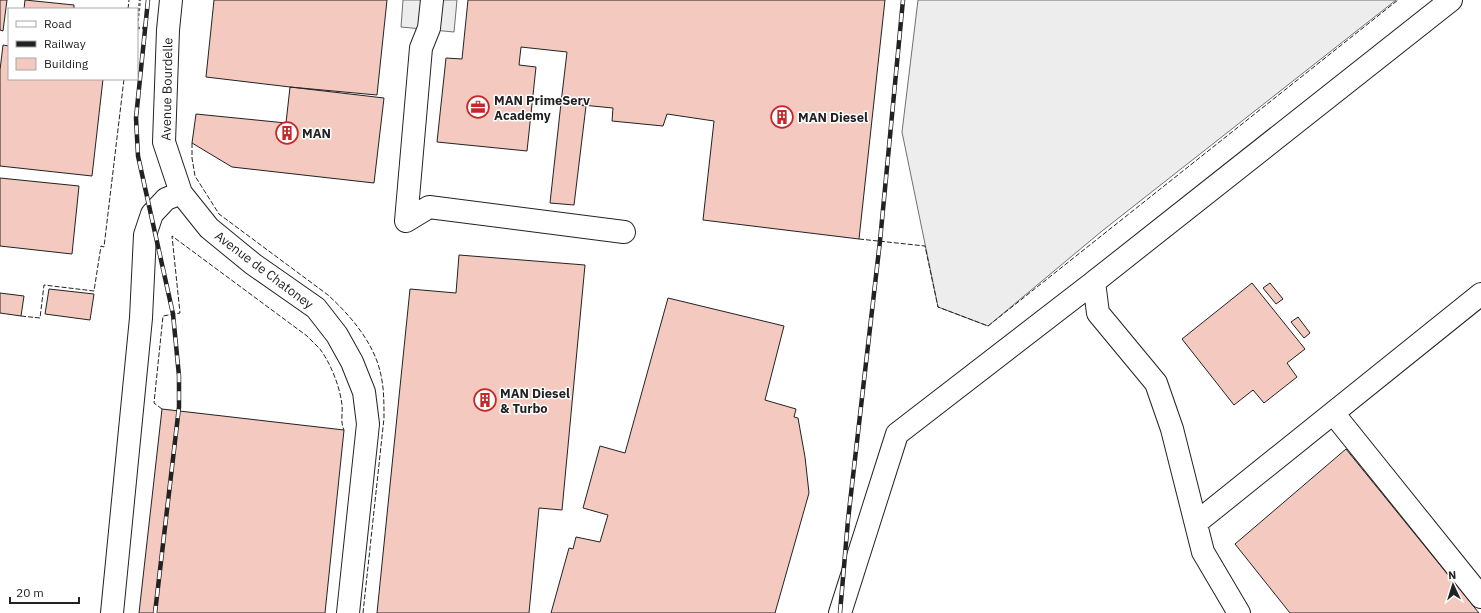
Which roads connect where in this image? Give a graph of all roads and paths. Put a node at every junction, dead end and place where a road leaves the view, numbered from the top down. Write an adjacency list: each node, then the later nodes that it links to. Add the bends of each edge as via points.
1 (140, 0): 5 (path)
2 (171, 0): 6 (street, Avenue Bourdelle, via 164,142)
3 (432, 0): 7 (street, via 429,28 421,48 406,221 429,207)
4 (1451, 0): 8 (street)
5 (138, 17)
6 (181, 194): 13 (street, via 166,200 152,214 145,235 141,318); 14 (street, Avenue de Chatoney, via 209,228 253,264 316,308 337,335 364,392 368,424)
7 (624, 232)
8 (1094, 282): 11 (street, via 1098,313 1156,384 1172,429); 15 (street, via 897,434)
9 (1481, 294): 10 (street)
10 (1333, 413): 11 (street); 12 (street)
11 (1196, 523): 16 (street, via 1203,552)
12 (1481, 597)
13 (112, 613)
14 (348, 613)
15 (840, 613)
16 (1239, 613)

